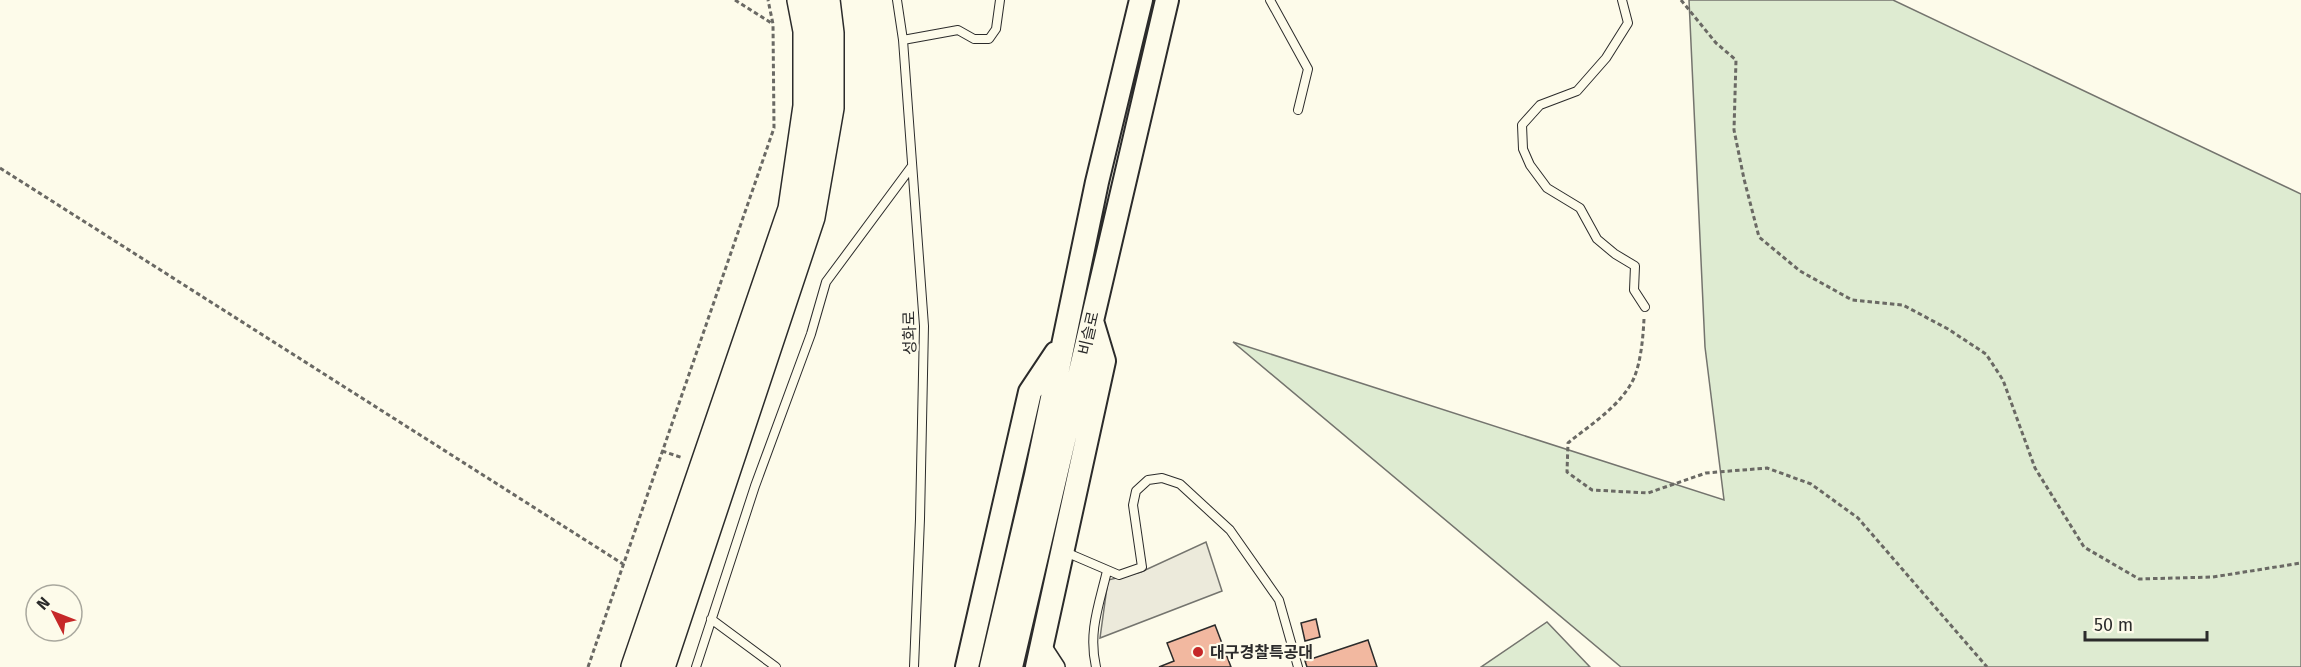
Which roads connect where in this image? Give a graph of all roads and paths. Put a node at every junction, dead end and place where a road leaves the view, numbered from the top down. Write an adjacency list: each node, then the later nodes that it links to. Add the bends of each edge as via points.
1 (735, 0): 12 (path)
2 (768, 0): 12 (path)
3 (801, 0): 30 (highway, via 807,31 807,106 792,209)
4 (826, 0): 31 (highway, via 830,108 811,217)
5 (897, 0): 13 (lane, 성화로)
6 (1000, 0): 13 (lane, via 996,29 989,39 974,39 958,30)
7 (1141, 0): 19 (main road, 비슬로)
8 (1167, 0): 18 (main road, 비슬로)
9 (1270, 0): 14 (lane, via 1308,69)
10 (1622, 0): 17 (lane, via 1628,23 1606,58 1577,92 1540,105 1528,118 1522,125 1523,149 1547,188 1580,208 1598,239 1635,266 1634,290)
11 (1681, 0): 24 (path, via 1716,43 1736,60 1734,130 1759,237 1800,271 1852,300 1903,305 1986,354 2003,381 2035,468 2084,547 2139,579 2213,577)
12 (773, 24): 20 (path, via 774,128)
13 (903, 40): 15 (lane, 성화로)
14 (1298, 110)
15 (912, 166): 27 (lane, via 825,282); 34 (lane, 성화로, via 924,326)
16 (0, 168): 25 (path)
17 (1645, 307): 42 (path, via 1634,378 1615,405 1568,442 1567,472 1592,490 1648,493 1706,473 1767,468 1811,484 1858,518)
18 (1091, 319): 22 (main road, 비슬로); 23 (main road, via 1104,361)
19 (1063, 342): 22 (main road, 비슬로); 35 (main road, via 1030,392)
20 (662, 451): 21 (path); 25 (path)
21 (688, 460)
22 (1046, 476): 36 (main road, 비슬로); 37 (main road, 비슬로)
23 (1062, 551): 26 (lane); 28 (main road)
24 (2301, 563)
25 (623, 564): 29 (path)
26 (1107, 571): 40 (lane, via 1092,630); 41 (lane, via 1119,575 1142,567 1133,505 1136,491 1148,480 1162,478 1180,484 1230,530 1279,600)
27 (711, 619): 32 (lane); 33 (lane)
28 (1042, 644): 38 (main road); 39 (street)
29 (588, 667)
30 (635, 667)
31 (661, 667)
32 (696, 667)
33 (776, 667)
34 (914, 667)
35 (967, 667)
36 (991, 667)
37 (1011, 667)
38 (1037, 667)
39 (1057, 667)
40 (1096, 667)
41 (1298, 667)
42 (1987, 667)

